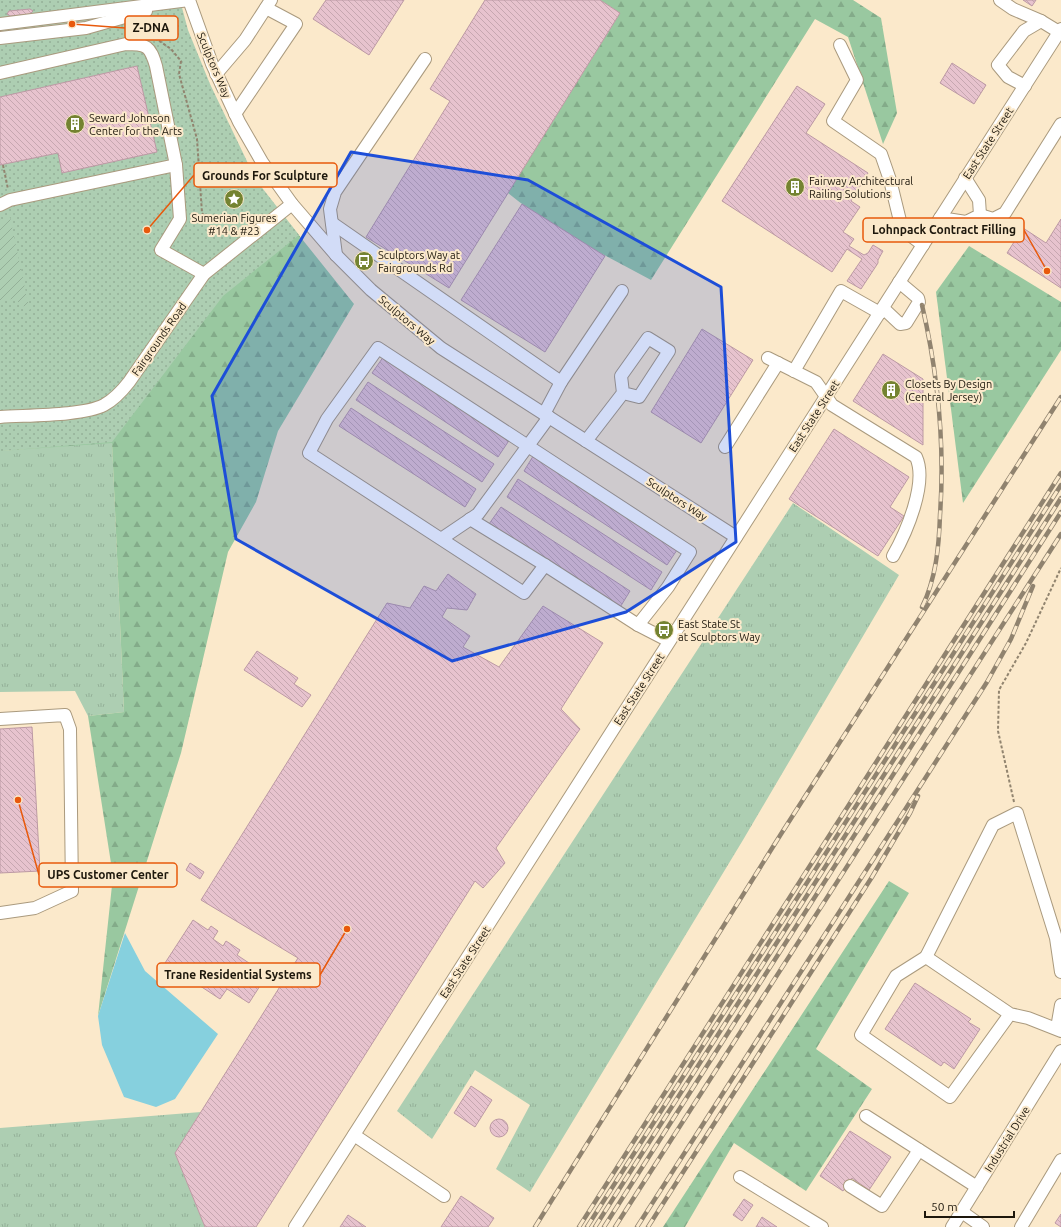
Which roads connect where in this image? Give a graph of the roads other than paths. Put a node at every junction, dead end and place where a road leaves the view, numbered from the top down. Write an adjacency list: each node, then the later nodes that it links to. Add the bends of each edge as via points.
1 (189, 0): 3 (street); 12 (street, Sculptors Way)
2 (1000, 0): 5 (street, via 1013,9)
3 (170, 2): 6 (street); 8 (street, via 86,28)
4 (269, 4): 12 (street, via 246,40); 14 (street, via 296,24)
5 (1041, 21): 7 (street); 13 (street, via 1024,31 998,65 1008,77)
6 (0, 24)
7 (1060, 31): 13 (street, East State Street)
8 (0, 38)
9 (840, 45): 23 (street, via 857,80 833,121 881,154 902,229)
10 (425, 59): 22 (street, via 335,192 330,209)
11 (0, 73): 16 (street, via 126,44 147,47 156,66)
12 (216, 74): 14 (street, Sculptors Way)
13 (1025, 86): 17 (street, East State Street)
14 (235, 114): 18 (street, Sculptors Way, via 262,162)
15 (1061, 124): 20 (street, via 1005,213 993,219)
16 (176, 165): 19 (street, via 10,200); 25 (street, via 180,219 161,250)
17 (965, 178): 20 (street, via 979,200); 21 (street, East State Street)
18 (292, 204): 24 (street, Sculptors Way); 25 (street, Fairgrounds Road)
19 (0, 206)
20 (980, 215): 21 (street, via 966,222)
21 (940, 218): 23 (street, East State Street)
22 (332, 223): 24 (street); 30 (street)
23 (923, 245): 26 (street, East State Street)
24 (336, 255): 33 (street, Sculptors Way, via 371,290 441,348)
25 (204, 274): 34 (street, Fairgrounds Road, via 117,396 103,405 82,411)
26 (899, 282): 28 (street, East State Street); 28 (street, via 918,298 919,302 906,323 900,324)
27 (622, 291): 30 (street)
28 (881, 310): 29 (street, via 841,291); 32 (street, East State Street)
29 (794, 371): 32 (street, via 816,382); 37 (street, via 773,360)
30 (561, 382): 33 (street)
31 (623, 393): 31 (street, via 622,376 648,338 669,351 639,397); 35 (street)
32 (826, 397): 39 (street, East State Street); 41 (street, via 832,405 914,456 917,461 918,488 915,502 904,537)
33 (546, 415): 35 (street, Sculptors Way); 36 (street)
34 (0, 417)
35 (586, 441): 39 (street, Sculptors Way)
36 (528, 445): 38 (street, via 478,514); 40 (street, via 378,348 327,419 309,454); 43 (street, via 690,552 668,587)
37 (725, 447)
38 (470, 519): 40 (street); 42 (street)
39 (736, 537): 44 (street, East State Street)
40 (441, 539): 42 (street, via 524,593)
41 (893, 556)
42 (545, 565): 43 (street)
43 (638, 625): 44 (street)
44 (669, 641): 54 (street, East State Street)
45 (0, 719): 46 (street, via 65,715 70,729 72,884 72,891 35,908)
46 (0, 913)
47 (926, 957): 48 (street, via 993,825 1017,813 1056,938); 50 (street); 50 (street, via 896,976 861,1035 950,1097)
48 (1061, 972)
49 (1061, 1005): 51 (street)
50 (1010, 1014): 51 (street)
51 (1059, 1029)
52 (1061, 1052): 59 (street, Industrial Drive)
53 (866, 1116): 55 (street)
54 (354, 1135): 60 (street); 62 (street, East State Street)
55 (920, 1150): 58 (street, via 882,1206); 59 (street)
56 (1061, 1160): 66 (street)
57 (740, 1177): 63 (street)
58 (850, 1186)
59 (977, 1187): 61 (street, Industrial Drive)
60 (444, 1196)
61 (962, 1212): 64 (street, Industrial Drive); 65 (street)
62 (295, 1227)
63 (822, 1227)
64 (952, 1227)
65 (983, 1227)
66 (1021, 1227)

